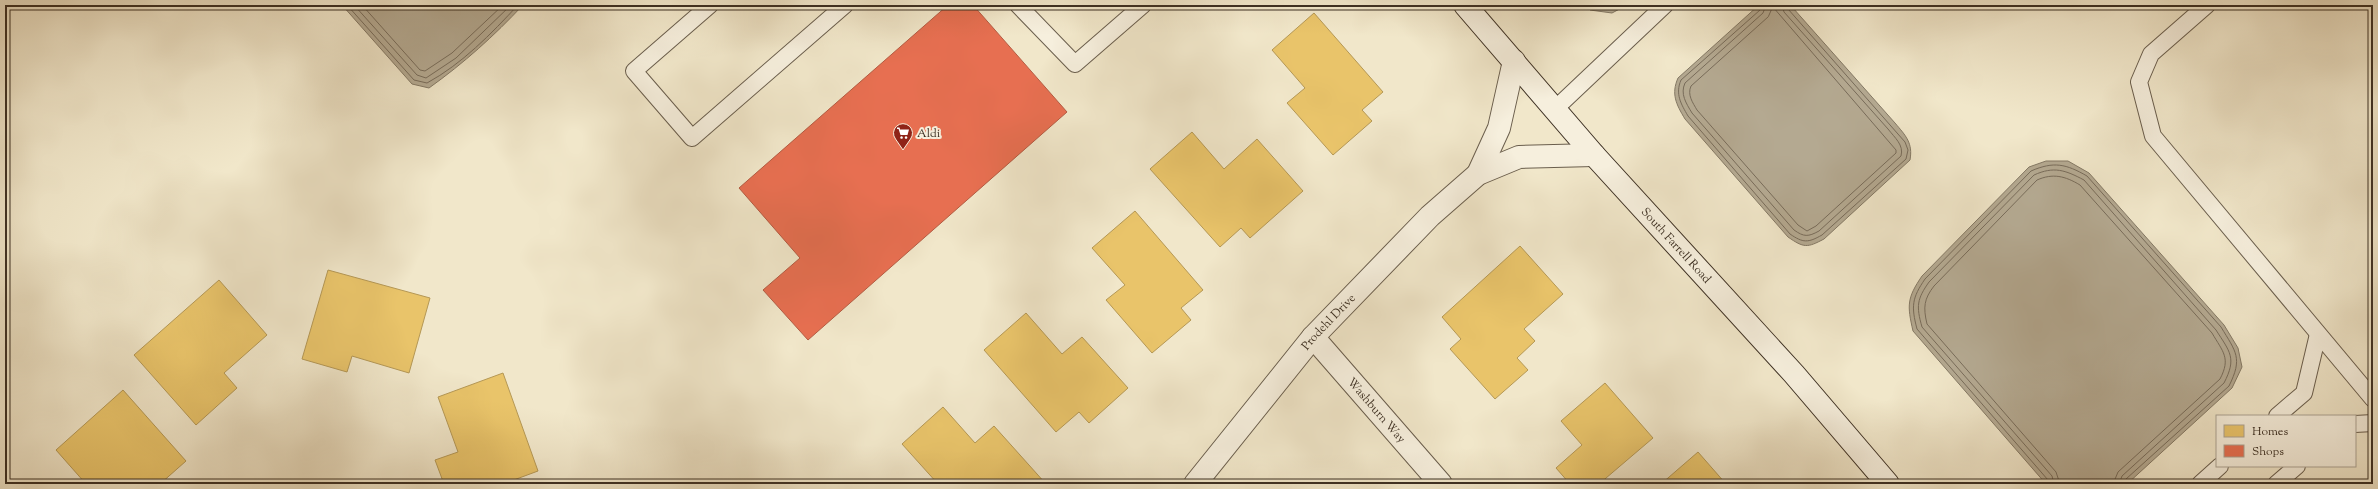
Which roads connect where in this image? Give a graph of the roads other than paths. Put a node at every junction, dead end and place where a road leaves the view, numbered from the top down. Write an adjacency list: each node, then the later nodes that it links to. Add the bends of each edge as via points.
1 (710, 5): 2 (lane, via 634,71 692,138)
2 (846, 5)
3 (1018, 5): 4 (lane, via 1075,64)
4 (1143, 5)
5 (1466, 5): 8 (street, South Farrell Road)
6 (1665, 5): 9 (lane)
7 (2207, 5): 12 (lane, via 2150,54 2139,82 2153,136)
8 (1514, 61): 9 (street, South Farrell Road); 11 (street, Prodehl Drive, via 1499,128)
9 (1555, 110): 10 (street, South Farrell Road)
10 (1594, 155): 11 (street, Prodehl Drive, via 1519,157); 22 (street, South Farrell Road, via 1794,374)
11 (1478, 174): 13 (street, Prodehl Drive, via 1430,216)
12 (2318, 334): 14 (lane); 15 (lane, via 2304,393)
13 (1313, 337): 20 (street, Prodehl Drive); 21 (street, Washburn Way)
14 (2373, 399)
15 (2278, 415)
16 (2373, 423): 17 (lane)
17 (2356, 424)
18 (2219, 467): 23 (lane)
19 (2295, 467): 24 (lane)
20 (1195, 484)
21 (1441, 484)
22 (1888, 484)
23 (2200, 484)
24 (2276, 484)

